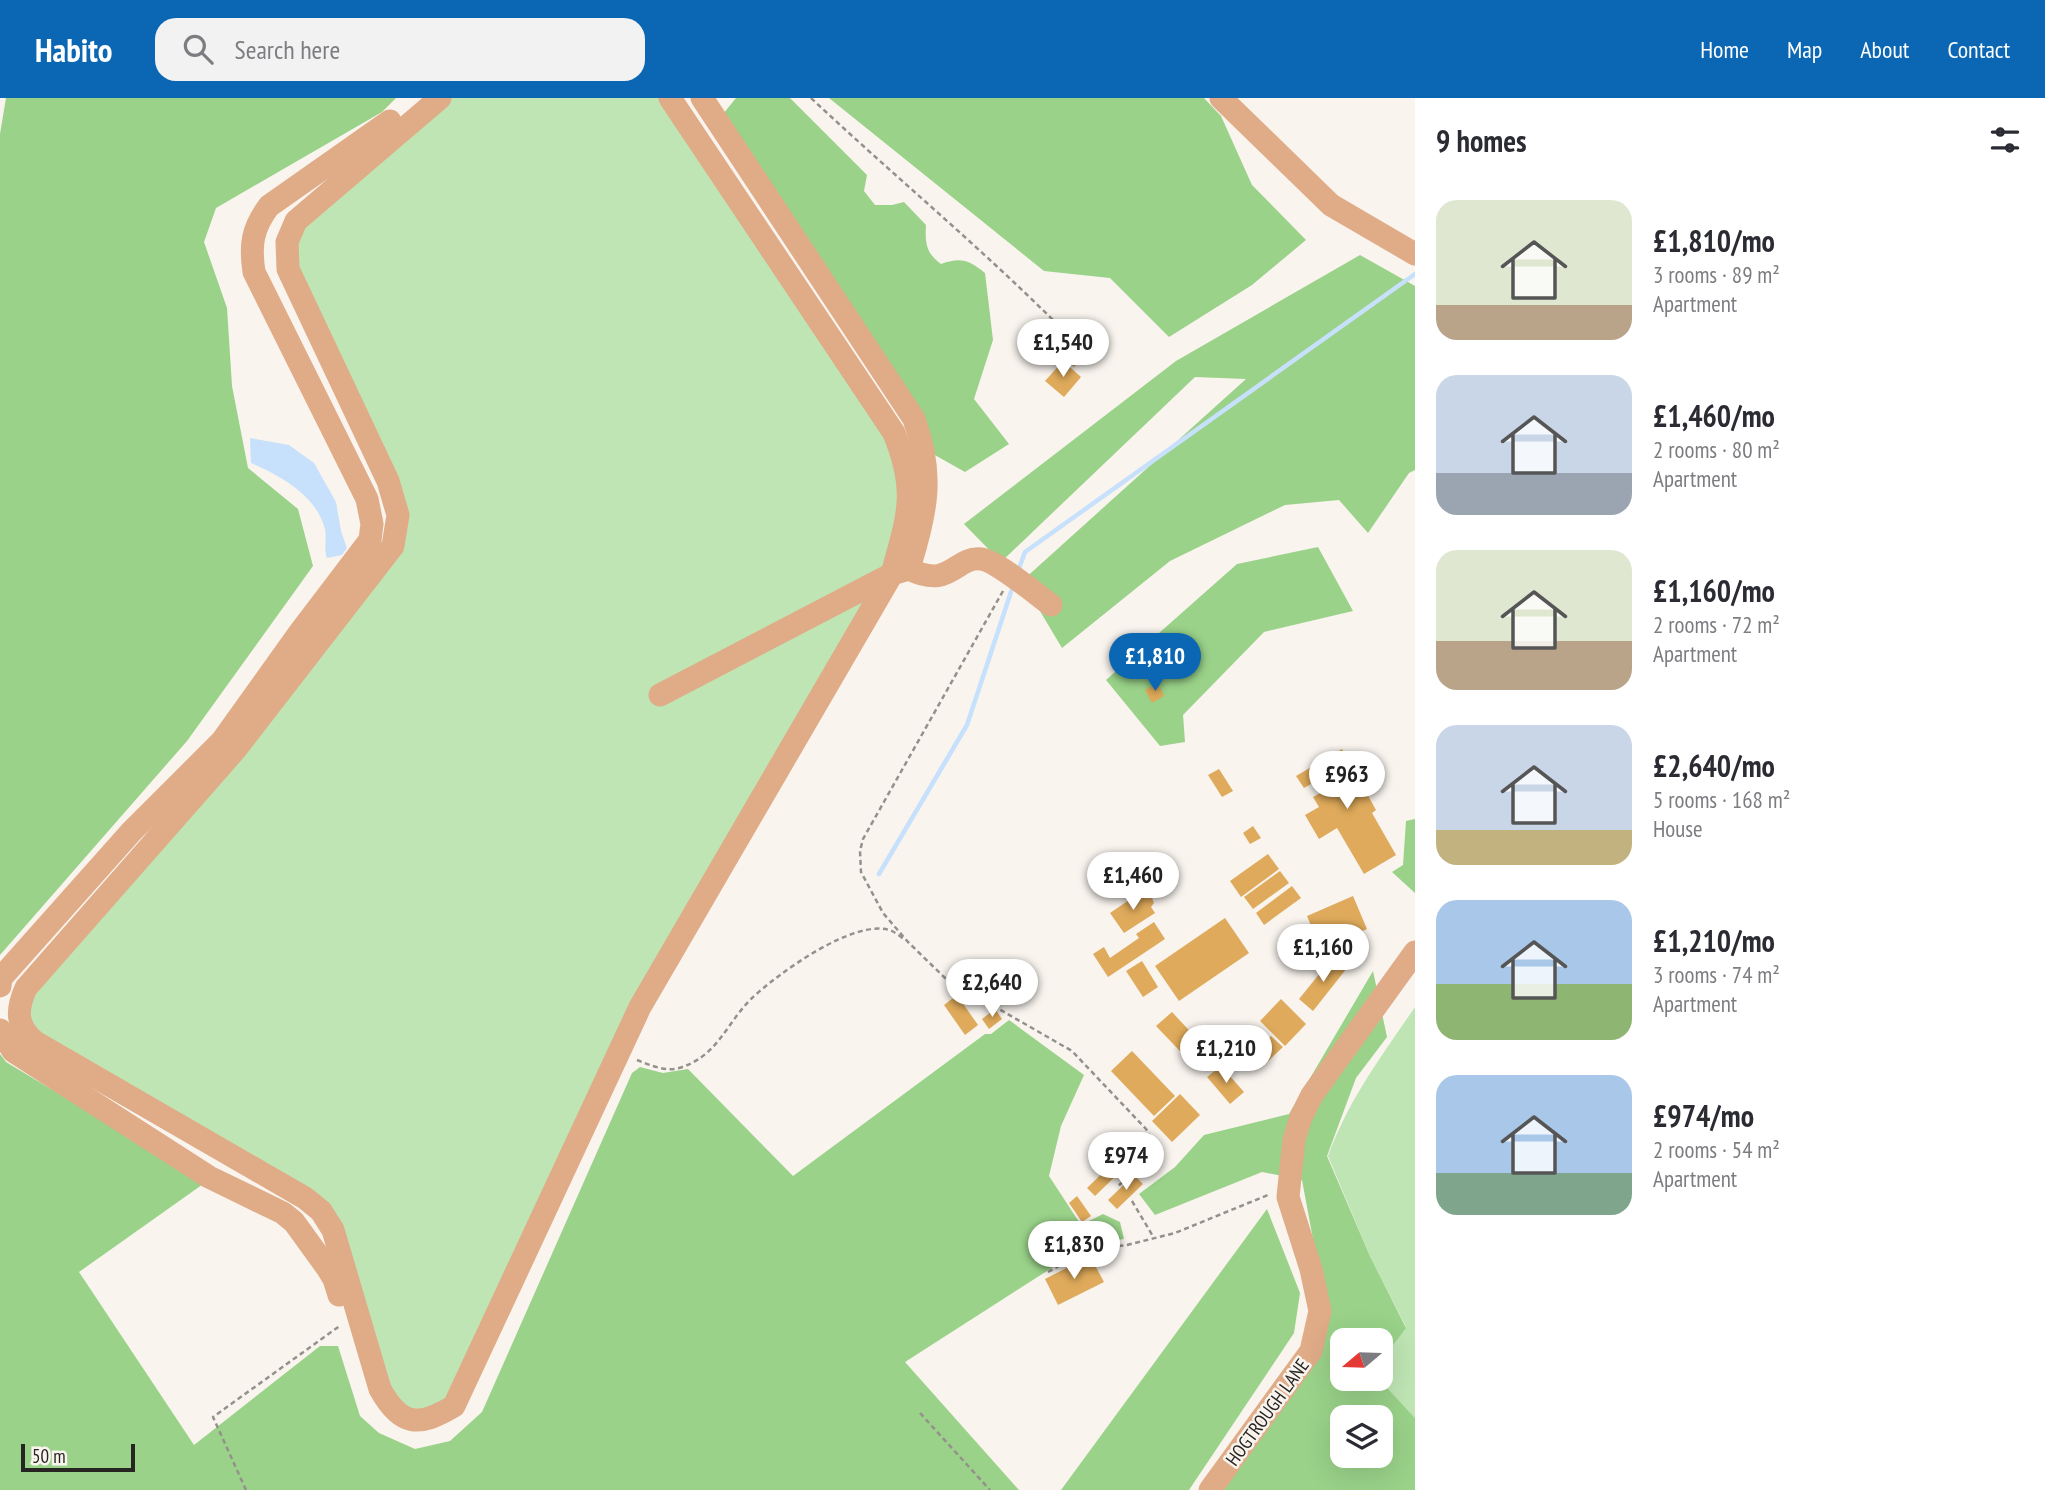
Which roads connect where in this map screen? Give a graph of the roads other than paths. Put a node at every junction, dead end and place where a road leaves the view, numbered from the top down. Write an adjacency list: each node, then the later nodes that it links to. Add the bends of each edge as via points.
1 (416, 98): 12 (street, via 368,140 269,206 256,223 251,245 254,272 367,499 370,540 222,741 131,832 1,978)
2 (440, 98): 8 (street, via 296,221 286,242 288,269 388,481 398,515 393,546 235,750 26,988 19,1003 19,1020 35,1042 321,1211 333,1230 380,1389 391,1409 407,1418 430,1420 454,1406 640,1007)
3 (670, 98): 6 (street)
4 (1221, 98): 7 (street, via 1331,205)
5 (713, 102): 6 (street); 8 (street, via 914,419 923,444 928,499)
6 (687, 125): 8 (street, via 894,433 906,463 910,495)
7 (1415, 254)
8 (900, 572): 9 (street, via 934,577 986,560); 10 (street); 13 (street, via 631,1058 472,1399 442,1429 419,1434 393,1427 375,1412 334,1279 294,1222 209,1177 13,1051)
9 (1051, 605)
10 (660, 695)
11 (1415, 952): 14 (street, HOGTROUGH LANE, via 1312,1094 1301,1117 1288,1197 1317,1290 1318,1330 1311,1351)
12 (0, 986)
13 (0, 1030)
14 (1210, 1490)

